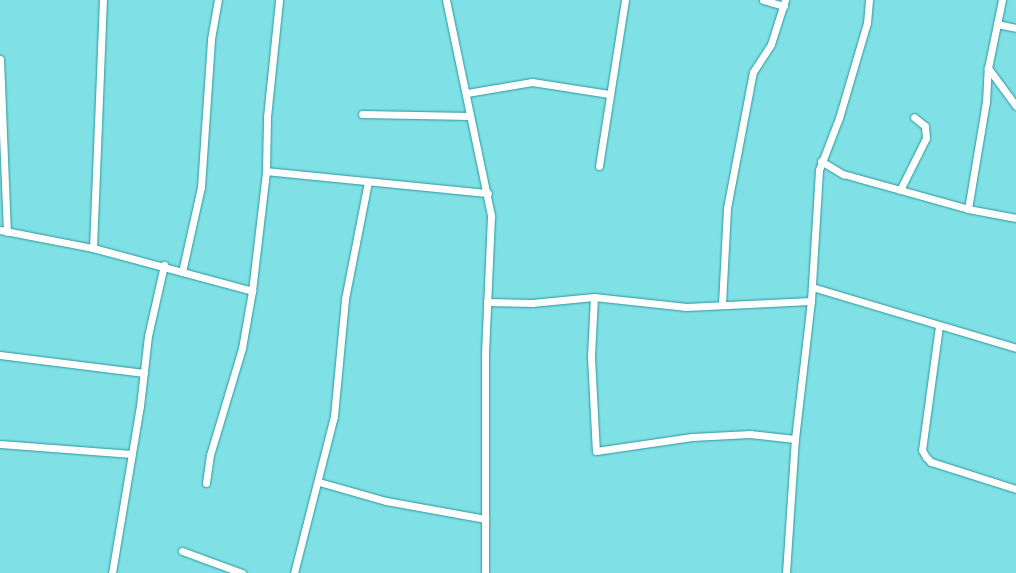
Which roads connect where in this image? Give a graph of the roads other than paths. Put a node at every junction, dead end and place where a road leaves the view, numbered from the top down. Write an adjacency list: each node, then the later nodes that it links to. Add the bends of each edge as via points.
1 (103, 0): 29 (street)
2 (218, 0): 31 (street, via 211,39 201,187)
3 (279, 0): 22 (street, via 266,117)
4 (446, 0): 14 (street)
5 (625, 0): 15 (street)
6 (763, 0): 9 (street)
7 (870, 0): 20 (street, via 867,23 839,118)
8 (1002, 0): 10 (street)
9 (784, 3): 37 (street, via 771,44 753,72 727,208)
10 (997, 24): 11 (street); 13 (street)
11 (1016, 28)
12 (0, 59): 28 (street)
13 (988, 68): 16 (street); 26 (street)
14 (466, 94): 15 (street, via 532,82); 18 (street)
15 (609, 94): 21 (street)
16 (1016, 106)
17 (362, 114): 18 (street)
18 (470, 116): 25 (street)
19 (914, 116): 24 (street, via 925,126 926,138)
20 (821, 161): 24 (street, via 843,174); 32 (street, via 816,186)
21 (599, 166)
22 (266, 171): 23 (street); 33 (street)
23 (368, 182): 25 (street); 45 (street, via 345,299 334,416)
24 (900, 190): 26 (street)
25 (488, 193): 36 (street, via 491,253)
26 (968, 209): 27 (street)
27 (1016, 218)
28 (4, 231): 29 (street)
29 (93, 248): 30 (street)
30 (164, 265): 31 (street); 41 (street, via 148,336)
31 (182, 272): 33 (street)
32 (812, 287): 35 (street); 38 (street)
33 (252, 291): 46 (street, via 242,348 210,455)
34 (594, 297): 36 (street, via 532,303); 37 (street, via 686,307); 42 (street, via 591,356 596,451 692,437 750,434)
35 (811, 301): 37 (street); 42 (street)
36 (487, 302): 48 (street)
37 (722, 304)
38 (939, 326): 39 (street); 47 (street, via 922,450 931,462)
39 (1016, 348)
40 (0, 355): 41 (street)
41 (144, 373): 44 (street)
42 (795, 439): 54 (street)
43 (0, 444): 44 (street)
44 (132, 454): 50 (street)
45 (319, 482): 48 (street, via 386,501); 52 (street)
46 (206, 483)
47 (1016, 489)
48 (485, 519): 53 (street)
49 (182, 551): 51 (street)
50 (112, 573)
51 (242, 573)
52 (294, 573)
53 (485, 573)
54 (786, 573)

